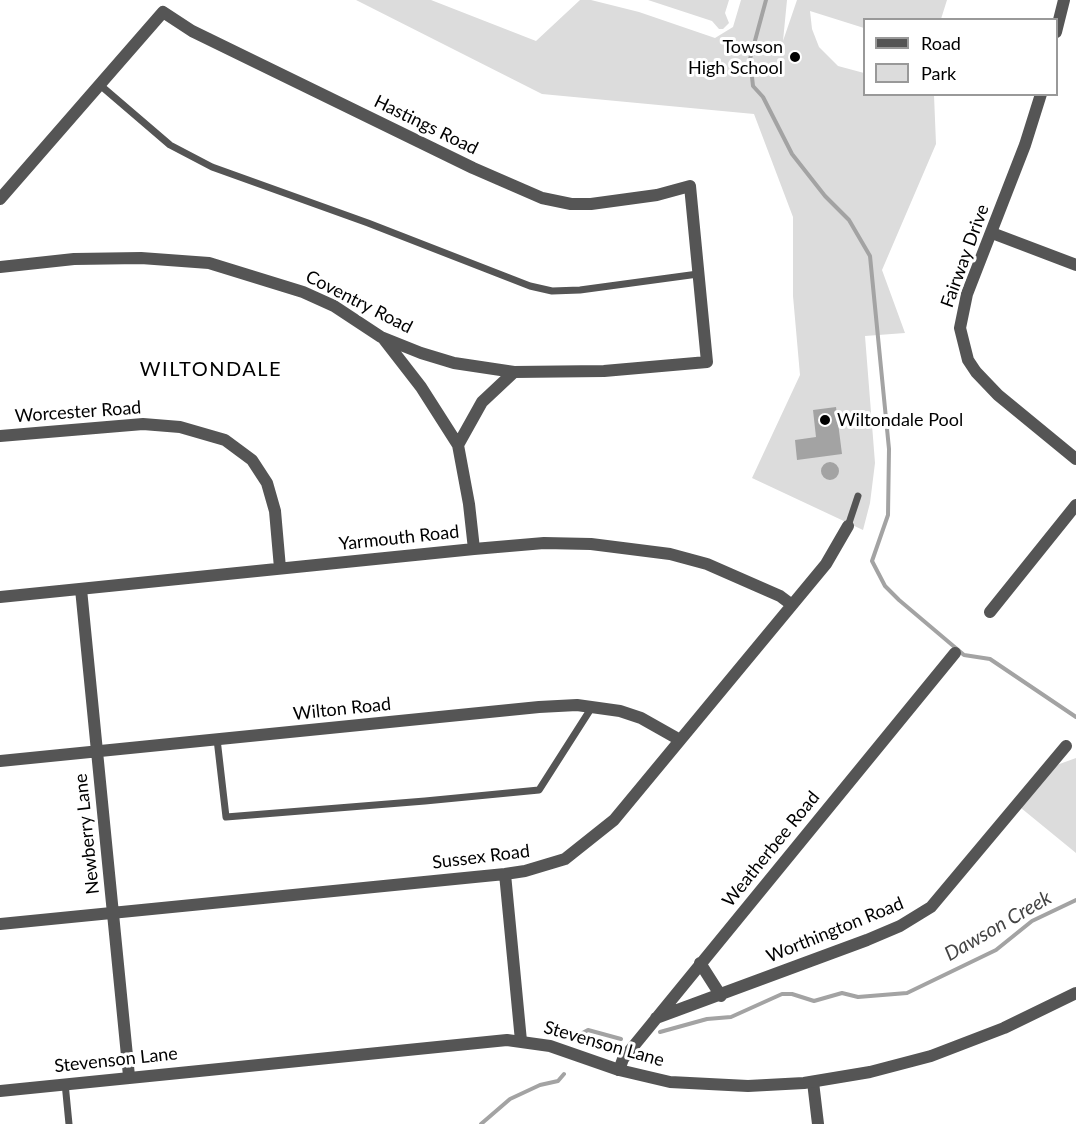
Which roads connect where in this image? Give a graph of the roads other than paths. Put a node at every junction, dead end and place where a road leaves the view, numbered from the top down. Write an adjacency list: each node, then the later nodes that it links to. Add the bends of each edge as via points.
1 (1064, 0): 2 (street)
2 (1058, 24)
3 (100, 85): 5 (street, Hastings Road, via 163,12 192,31 542,198 591,204); 6 (street); 10 (lane, via 170,145 212,167 530,286 552,291 580,290)
4 (1040, 96): 7 (street, Fairway Drive)
5 (690, 186): 10 (street, Coventry Road)
6 (0, 200)
7 (992, 233): 8 (street); 15 (street, Fairway Drive, via 962,310 960,328 968,360 998,395)
8 (1076, 265)
9 (0, 267): 11 (street, Coventry Road, via 74,259 208,263 303,292 334,306)
10 (698, 274): 12 (street, Coventry Road, via 707,362 604,371)
11 (381, 337): 12 (street, Coventry Road, via 454,363); 14 (street, via 422,387)
12 (514, 372): 14 (street, via 482,402)
13 (0, 436): 20 (street, Worcester Road, via 143,424 188,429 225,440 252,460 267,483)
14 (458, 445): 19 (street)
15 (1076, 459)
16 (858, 496): 18 (lane)
17 (1076, 505): 24 (street)
18 (848, 526): 23 (street, Sussex Road, via 826,564)
19 (474, 549): 20 (street, Yarmouth Road); 23 (street, Yarmouth Road, via 544,543 591,544 670,554 741,578)
20 (280, 568): 21 (street, Yarmouth Road)
21 (81, 589): 22 (street, Yarmouth Road); 30 (street, Newberry Lane)
22 (0, 597)
23 (792, 605): 28 (street, Sussex Road)
24 (990, 612)
25 (955, 653): 35 (street, Weatherbee Road)
26 (592, 707): 27 (street, Wilton Road, via 539,707); 27 (lane, via 539,790 425,801 226,817); 28 (street, Wilton Road, via 641,718)
27 (217, 739): 30 (street, Wilton Road)
28 (680, 740): 32 (street, Sussex Road, via 614,820 587,844 565,859)
29 (1066, 746): 37 (street, Worthington Road, via 931,907 884,933)
30 (97, 751): 31 (street, Wilton Road); 33 (street, Newberry Lane)
31 (0, 761)
32 (505, 874): 33 (street, Sussex Road); 39 (street)
33 (113, 913): 34 (street, Sussex Road); 41 (street, Newberry Lane)
34 (0, 924)
35 (700, 963): 37 (street); 38 (street, Weatherbee Road)
36 (1076, 993): 42 (street, Stevenson Lane, via 1004,1028 931,1056)
37 (722, 996): 38 (street, Worthington Road)
38 (655, 1019): 40 (street, Weatherbee Road, via 623,1059)
39 (521, 1041): 40 (street, Stevenson Lane, via 550,1046); 41 (street, Stevenson Lane)
40 (619, 1070): 42 (street, Stevenson Lane, via 696,1084)
41 (129, 1077): 43 (street, Stevenson Lane)
42 (813, 1082): 46 (street)
43 (65, 1083): 44 (street, Stevenson Lane); 45 (lane)
44 (0, 1090)
45 (69, 1124)
46 (818, 1124)

